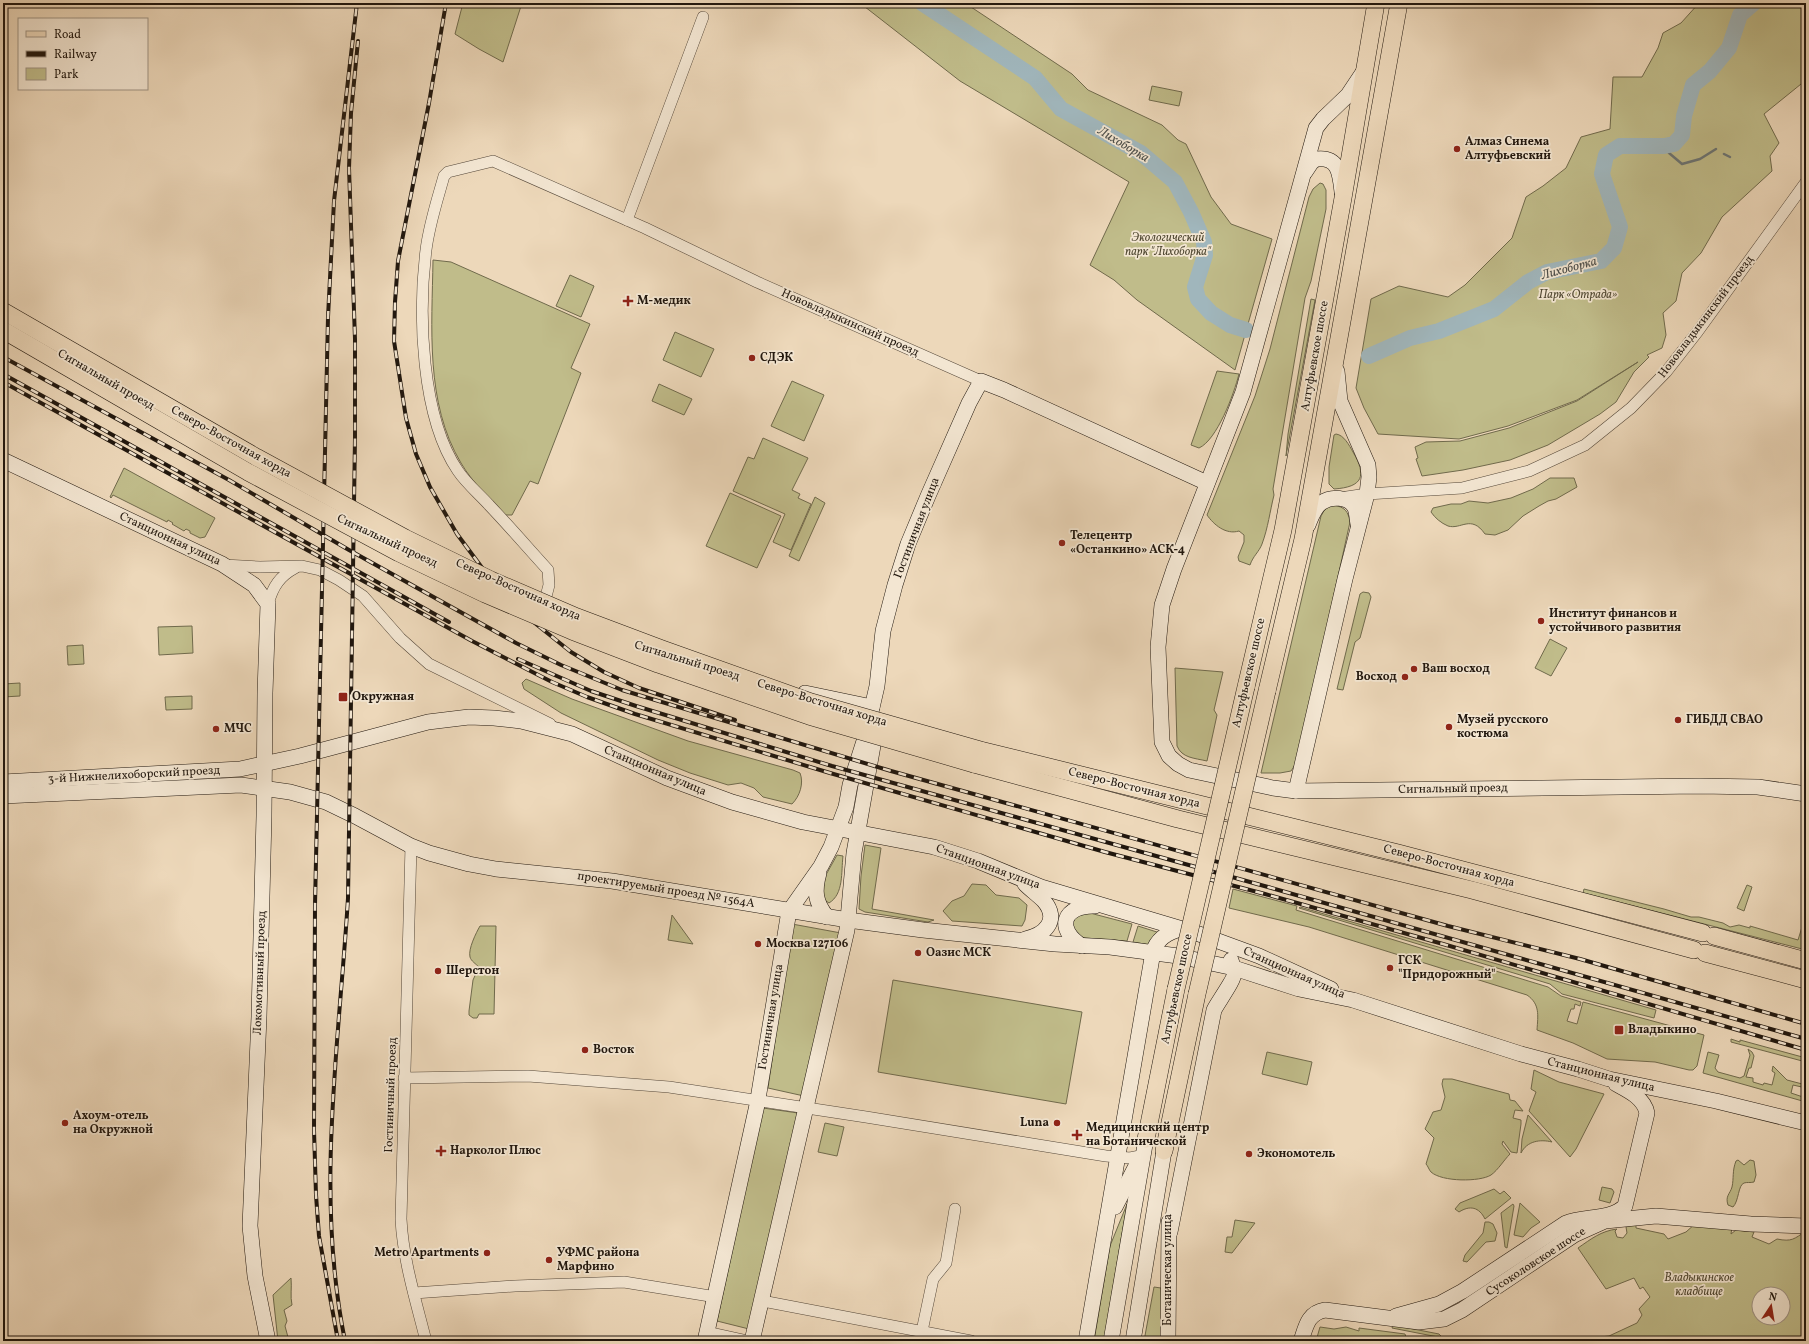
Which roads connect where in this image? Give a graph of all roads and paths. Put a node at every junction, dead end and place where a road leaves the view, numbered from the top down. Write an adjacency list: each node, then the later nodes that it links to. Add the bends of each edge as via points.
1 (1376, 3): 4 (main road, Алтуфьевское шоссе)
2 (1399, 3): 12 (main road, Алтуфьевское шоссе)
3 (703, 17): 8 (street)
4 (1364, 70): 5 (main road, via 1348,95 1316,128); 7 (main road, Алтуфьевское шоссе)
5 (1304, 173): 7 (main road, via 1316,159 1330,159 1336,164); 15 (main road, via 1243,392)
6 (1806, 182): 16 (street, Нововладыкинский проезд, via 1666,372 1631,408 1585,445 1529,471 1462,488)
7 (1343, 198): 59 (main road, Алтуфьевское шоссе, bridge, via 1283,530 1176,989)
8 (627, 220): 13 (street, Нововладыкинский проезд, via 756,282); 23 (street, Нововладыкинский проезд, via 493,160 448,172 444,176 432,218 426,250 422,302 423,347 439,433 458,471 548,570 549,585)
9 (3, 311): 26 (main road, Северо-Восточная хорда, bridge, via 256,457 405,538 491,580 606,628 811,702)
10 (3, 320): 23 (main road, Сигнальный проезд, via 271,476 330,514)
11 (3, 330): 26 (main road, Северо-Восточная хорда, bridge, via 248,472 399,552 486,594 572,631 809,716)
12 (1337, 350): 16 (main road, via 1340,401 1368,465); 19 (main road, Алтуфьевское шоссе)
13 (981, 381): 15 (main road, Нововладыкинский проезд); 24 (main road, Гостиничная улица, via 908,544 884,631)
14 (3, 460): 20 (main road, Станционная улица)
15 (1207, 483): 31 (main road, Сигнальный проезд, via 1174,569 1159,622 1162,742 1169,756 1178,764 1196,772)
16 (1367, 494): 17 (street, Нововладыкинский проезд); 18 (main road)
17 (1339, 499): 18 (main road, via 1344,499 1355,508); 19 (main road, via 1321,503 1314,512)
18 (1358, 527): 31 (main road)
19 (1303, 539): 60 (main road, Алтуфьевское шоссе, bridge, via 1197,994)
20 (222, 564): 21 (street, Станционная улица, via 250,567); 22 (main road, via 254,585)
21 (298, 566): 22 (street, Локомотивный проезд, via 279,579); 25 (street, Станционная улица, via 320,570 357,592 378,611 400,638 429,664)
22 (268, 604): 27 (main road, Локомотивный проезд)
23 (542, 610): 24 (main road, Сигнальный проезд, via 661,654 727,675)
24 (872, 707): 35 (main road, Гостиничная улица, via 848,800); 36 (main road, Гостиничная улица, via 871,728 874,740)
25 (572, 734): 27 (main road, 3-й Нижнелихоборский проезд, via 521,721 461,718 428,722); 35 (main road, Станционная улица, via 712,795 771,814)
26 (977, 757): 50 (main road, Северо-Восточная хорда, via 1398,853); 52 (main road, Северо-Восточная хорда, via 1178,819 1472,890)
27 (264, 764): 28 (main road, 3-й Нижнелихоборский проезд, via 240,769); 30 (main road, Локомотивный проезд)
28 (3, 782)
29 (1732, 786): 31 (main road, Сигнальный проезд); 32 (main road, Сигнальный проезд); 34 (main road, Сигнальный проезд)
30 (264, 787): 33 (main road, 3-й Нижнелихоборский проезд, via 241,785); 37 (main road, 3-й Нижнелихоборский проезд, via 326,802); 78 (main road, Локомотивный проезд, via 259,1017 250,1226 255,1276)
31 (1296, 791)
32 (1806, 794)
33 (3, 796)
34 (1806, 804)
35 (838, 828): 36 (main road, Станционная улица); 38 (main road, Гостиничная улица)
36 (858, 832): 39 (main road, Станционная улица, via 934,847 978,861); 40 (main road, Гостиничная улица)
37 (411, 846): 42 (main road, проектируемый проезд № 1564А, via 469,864 496,869 612,881); 54 (street, Гостиничный проезд)
38 (821, 866): 42 (main road, Гостиничная улица); 43 (main road, via 816,895)
39 (1020, 879): 41 (main road, Станционная улица); 46 (main road, via 1043,901 1050,921 1046,931 1041,934)
40 (850, 890): 43 (main road, via 838,910); 44 (main road, Гостиничная улица)
41 (1104, 906): 45 (main road, Станционная улица); 48 (main road, via 1079,907 1067,917 1068,934)
42 (790, 910): 43 (main road, проектируемый проезд № 1564А); 56 (main road, Гостиничная улица)
43 (826, 917): 44 (main road, проектируемый проезд № 1564А)
44 (848, 920): 46 (main road, проектируемый проезд № 1564А); 57 (main road, Гостиничная улица)
45 (1181, 929): 47 (main road, Станционная улица); 49 (main road, via 1165,935 1157,942)
46 (1016, 940): 48 (main road, Станционная улица)
47 (1227, 944): 51 (main road); 53 (main road, Станционная улица, via 1259,956)
48 (1082, 946): 49 (main road, Станционная улица)
49 (1153, 952): 51 (main road, Станционная улица); 62 (main road)
50 (1806, 961)
51 (1234, 968): 53 (main road, Станционная улица, via 1299,989); 63 (main road, via 1234,978 1214,1010)
52 (1806, 980)
53 (1353, 1000): 55 (main road, Станционная улица)
54 (404, 1078): 56 (street, via 547,1077 669,1087); 73 (street, Гостиничный проезд, via 401,1219 404,1248)
55 (1608, 1079): 58 (main road, Станционная улица); 65 (main road, via 1642,1102 1646,1108)
56 (758, 1101): 57 (street); 74 (main road, Гостиничная улица)
57 (806, 1108): 62 (street); 75 (main road, Гостиничная улица)
58 (1806, 1123)
59 (1146, 1139): 61 (main road); 84 (main road, Алтуфьевское шоссе)
60 (1164, 1151): 64 (main road, Ботаническая улица); 72 (main road, Алтуфьевское шоссе)
61 (1140, 1156): 62 (street); 71 (main road)
62 (1119, 1157): 71 (main road)
63 (1182, 1171): 64 (main road); 70 (main road)
64 (1167, 1199): 70 (main road, Ботаническая улица); 72 (main road)
65 (1628, 1199): 67 (main road, via 1632,1213); 69 (main road, Сусоколовское шоссе, via 1625,1206 1613,1213 1584,1217)
66 (955, 1209): 76 (street, via 946,1263 932,1279)
67 (1642, 1217): 68 (main road, Сусоколовское шоссе); 69 (main road, Сусоколовское шоссе, via 1605,1221)
68 (1806, 1226)
69 (1570, 1229): 87 (main road, Сусоколовское шоссе, via 1462,1310 1444,1319 1419,1322 1335,1310 1319,1311 1310,1317)
70 (1170, 1232): 86 (main road, Ботаническая улица)
71 (1104, 1234): 83 (main road)
72 (1150, 1241): 85 (main road, Алтуфьевское шоссе)
73 (414, 1293): 74 (street, via 624,1282); 79 (street, Гостиничный проезд)
74 (716, 1297): 77 (main road, Гостиничная улица)
75 (762, 1301): 76 (street); 81 (main road, Гостиничная улица)
76 (922, 1331): 82 (street)
77 (706, 1336): 80 (street)
78 (268, 1341)
79 (426, 1341)
80 (748, 1341)
81 (752, 1341)
82 (971, 1341)
83 (1086, 1341)
84 (1111, 1341)
85 (1133, 1341)
86 (1168, 1341)
87 (1302, 1341)

